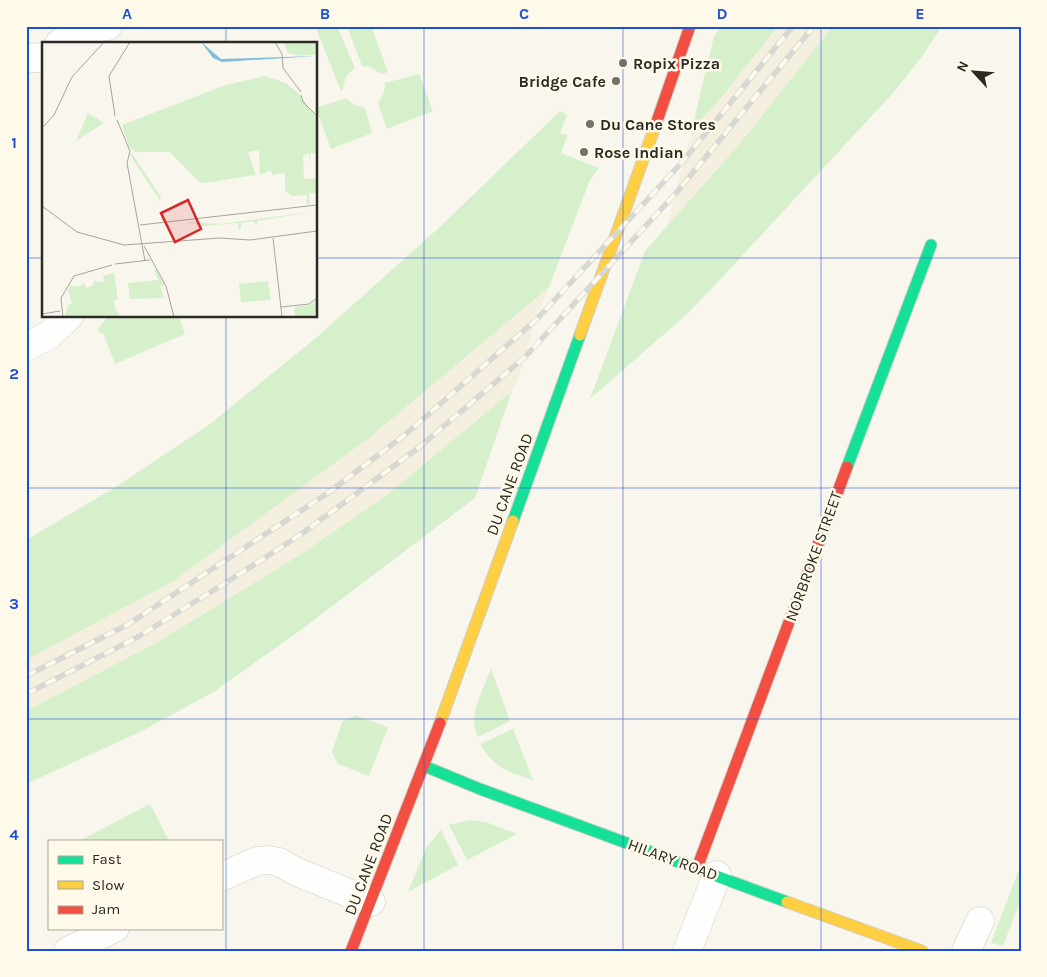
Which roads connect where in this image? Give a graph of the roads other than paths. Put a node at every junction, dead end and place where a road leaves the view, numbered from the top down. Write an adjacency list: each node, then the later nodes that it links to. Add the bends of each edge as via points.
1 (108, 26): 3 (street, via 76,31)
2 (690, 26): 7 (street, DU CANE ROAD)
3 (61, 42)
4 (931, 244): 8 (street, NORBROKE STREET, via 823,528)
5 (67, 318): 6 (street, via 49,335)
6 (26, 347)
7 (424, 766): 8 (street, HILARY ROAD); 10 (street, DU CANE ROAD)
8 (707, 871): 15 (street, NORBROKE STREET); 16 (street, HILARY ROAD)
9 (222, 877): 10 (street, via 257,861 269,860)
10 (371, 902): 14 (street, DU CANE ROAD)
11 (980, 921): 17 (street)
12 (111, 930): 13 (street)
13 (68, 951)
14 (351, 951)
15 (687, 951)
16 (922, 951)
17 (966, 951)

